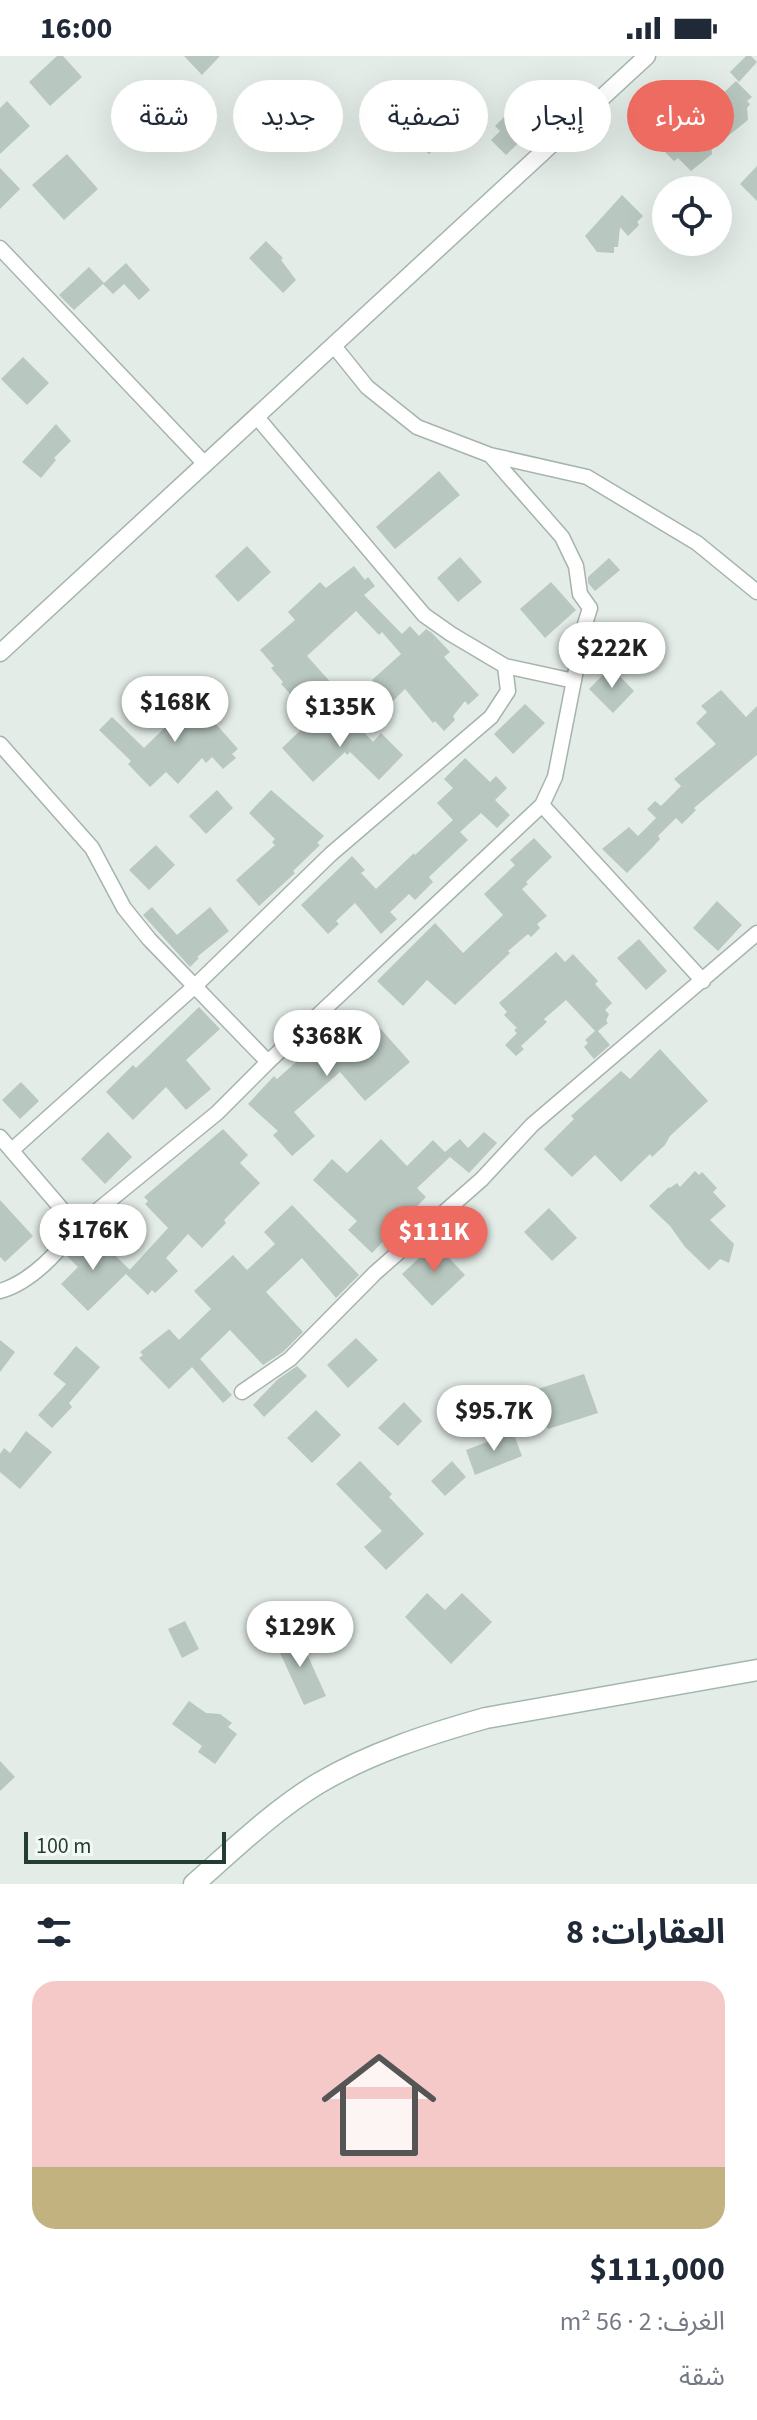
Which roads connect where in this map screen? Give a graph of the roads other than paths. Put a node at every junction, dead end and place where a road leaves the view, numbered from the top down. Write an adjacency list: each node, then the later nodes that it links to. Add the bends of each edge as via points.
1 (647, 56): 3 (street)
2 (0, 248): 6 (street)
3 (334, 346): 4 (street); 5 (street, via 367,387 417,427)
4 (256, 416): 6 (street); 9 (street, via 424,615)
5 (490, 455): 7 (street, via 587,477 697,543); 10 (street, via 562,537 576,566 580,594 590,608)
6 (205, 464): 8 (street)
7 (757, 592)
8 (0, 653)
9 (505, 666): 10 (street); 15 (street, via 508,691 491,717 331,854)
10 (574, 681): 12 (street, via 555,777)
11 (0, 744): 15 (street, via 92,848 124,908)
12 (542, 805): 14 (street); 16 (street)
13 (757, 933): 14 (street)
14 (703, 981): 21 (street, via 532,1125 482,1179 375,1273 290,1359)
15 (195, 986): 16 (street); 18 (street)
16 (268, 1062): 19 (street, via 217,1113)
17 (0, 1137): 18 (street)
18 (12, 1150): 19 (street, via 62,1206 72,1221)
19 (71, 1232): 20 (street, via 59,1250 14,1287)
20 (0, 1291)
21 (242, 1392)
22 (757, 1670): 23 (main road, via 486,1718 366,1759 283,1808)
23 (194, 1884)

